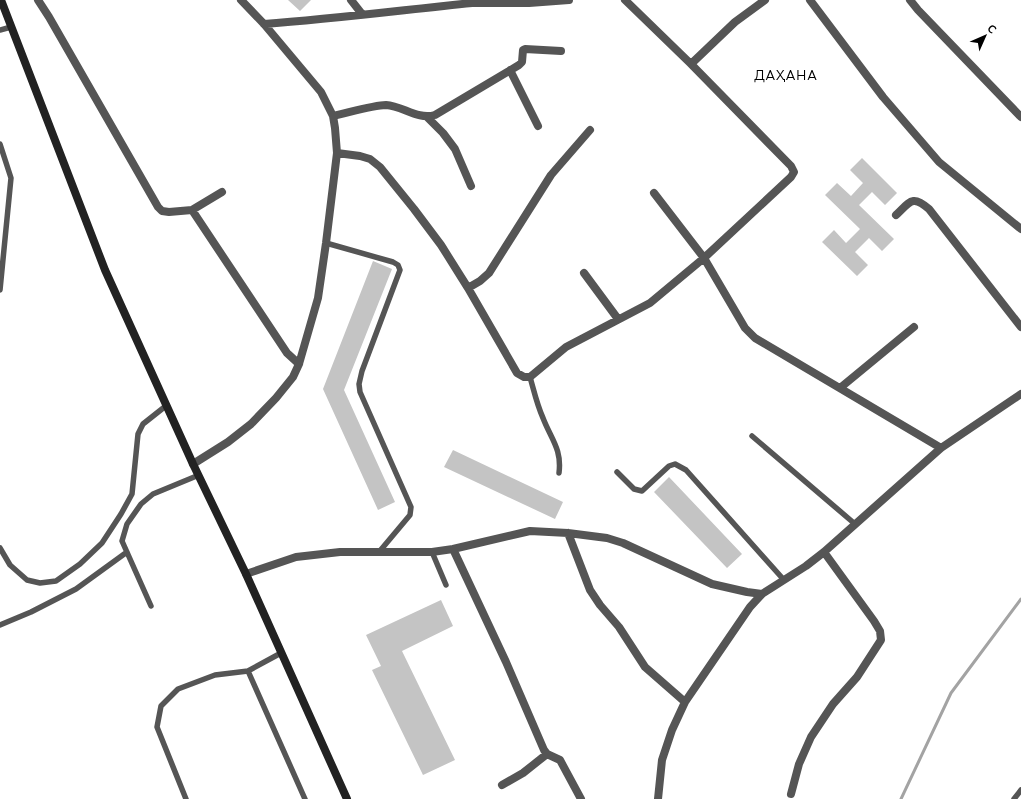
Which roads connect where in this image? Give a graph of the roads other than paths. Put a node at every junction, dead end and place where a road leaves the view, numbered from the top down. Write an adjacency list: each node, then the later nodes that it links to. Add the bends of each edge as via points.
1 (1, 0): 13 (main road)
2 (38, 0): 28 (street, via 158,207 169,212)
3 (241, 0): 12 (street)
4 (351, 0): 11 (street)
5 (569, 0): 10 (street, via 529,3)
6 (625, 0): 16 (street)
7 (765, 0): 16 (street, via 735,22)
8 (810, 0): 30 (street, via 883,97 939,162)
9 (910, 0): 20 (street)
10 (474, 1): 11 (street)
11 (362, 14): 12 (street)
12 (264, 24): 18 (street, via 320,92)
13 (11, 27): 14 (lane); 43 (main road, via 105,270)
14 (0, 30)
15 (561, 51): 17 (street, via 525,49 522,62)
16 (691, 64): 32 (street, via 794,172)
17 (510, 70): 19 (street, via 435,115); 21 (street)
18 (333, 116): 19 (street, via 387,105); 24 (street)
19 (427, 117): 25 (street, via 454,149)
20 (1021, 117)
21 (538, 126)
22 (590, 130): 34 (street, via 551,175 489,273)
23 (0, 144): 35 (lane, via 11,178)
24 (337, 153): 31 (street); 34 (street, via 365,157 380,167 441,245)
25 (471, 186)
26 (222, 192): 28 (street)
27 (654, 193): 32 (street)
28 (192, 210): 39 (street, via 287,353)
29 (896, 215): 38 (street, via 909,202 915,200 929,209)
30 (1021, 229)
31 (326, 243): 39 (street, via 318,298); 55 (lane, via 393,262 400,270 359,384 369,416 411,507 410,515)
32 (704, 258): 36 (street, via 650,303); 41 (street, via 745,328 755,338)
33 (584, 273): 36 (street)
34 (468, 288): 40 (street, via 517,373)
35 (0, 290)
36 (618, 319): 40 (street, via 566,347)
37 (914, 327): 41 (street)
38 (1021, 327)
39 (299, 364): 46 (street, via 293,377 252,424)
40 (530, 377): 48 (lane, via 540,409 559,452)
41 (840, 388): 45 (street)
42 (1021, 394): 45 (street)
43 (167, 406): 46 (main road); 52 (lane, via 143,424 138,434 132,494 102,543 80,564 56,581 40,583 27,580 10,565)
44 (752, 436): 50 (lane)
45 (941, 448): 50 (street)
46 (193, 464): 49 (main road)
47 (617, 472): 59 (lane, via 634,488 642,491 669,466 675,464 686,470)
48 (559, 473)
49 (199, 475): 54 (lane, via 153,494 141,504 127,524 122,541); 58 (main road)
50 (855, 524): 57 (street)
51 (568, 534): 53 (street, via 530,531); 61 (street, via 607,538 624,543 712,584); 66 (street, via 590,590 600,605 619,627 645,667)
52 (0, 548)
53 (452, 549): 56 (street); 67 (street)
54 (127, 552): 62 (lane); 63 (lane, via 76,589)
55 (379, 552): 56 (street); 58 (street, via 340,552 296,557)
56 (432, 552): 60 (lane)
57 (824, 552): 59 (street); 70 (street, via 874,621 880,631 881,640 857,677 833,704 811,737 798,764)
58 (246, 574): 64 (main road)
59 (784, 580): 61 (street)
60 (446, 585)
61 (762, 594): 66 (street, via 750,607)
62 (151, 606)
63 (0, 625)
64 (281, 653): 65 (lane); 73 (main road)
65 (248, 670): 71 (lane, via 215,675 178,689 161,706 157,727); 72 (lane)
66 (685, 702): 75 (street, via 662,760)
67 (547, 754): 68 (street, via 523,773); 74 (street, via 560,760)
68 (502, 785)
69 (1021, 790): 76 (lane)
70 (791, 794)
71 (186, 799)
72 (305, 799)
73 (347, 799)
74 (581, 799)
75 (658, 799)
76 (1014, 799)

